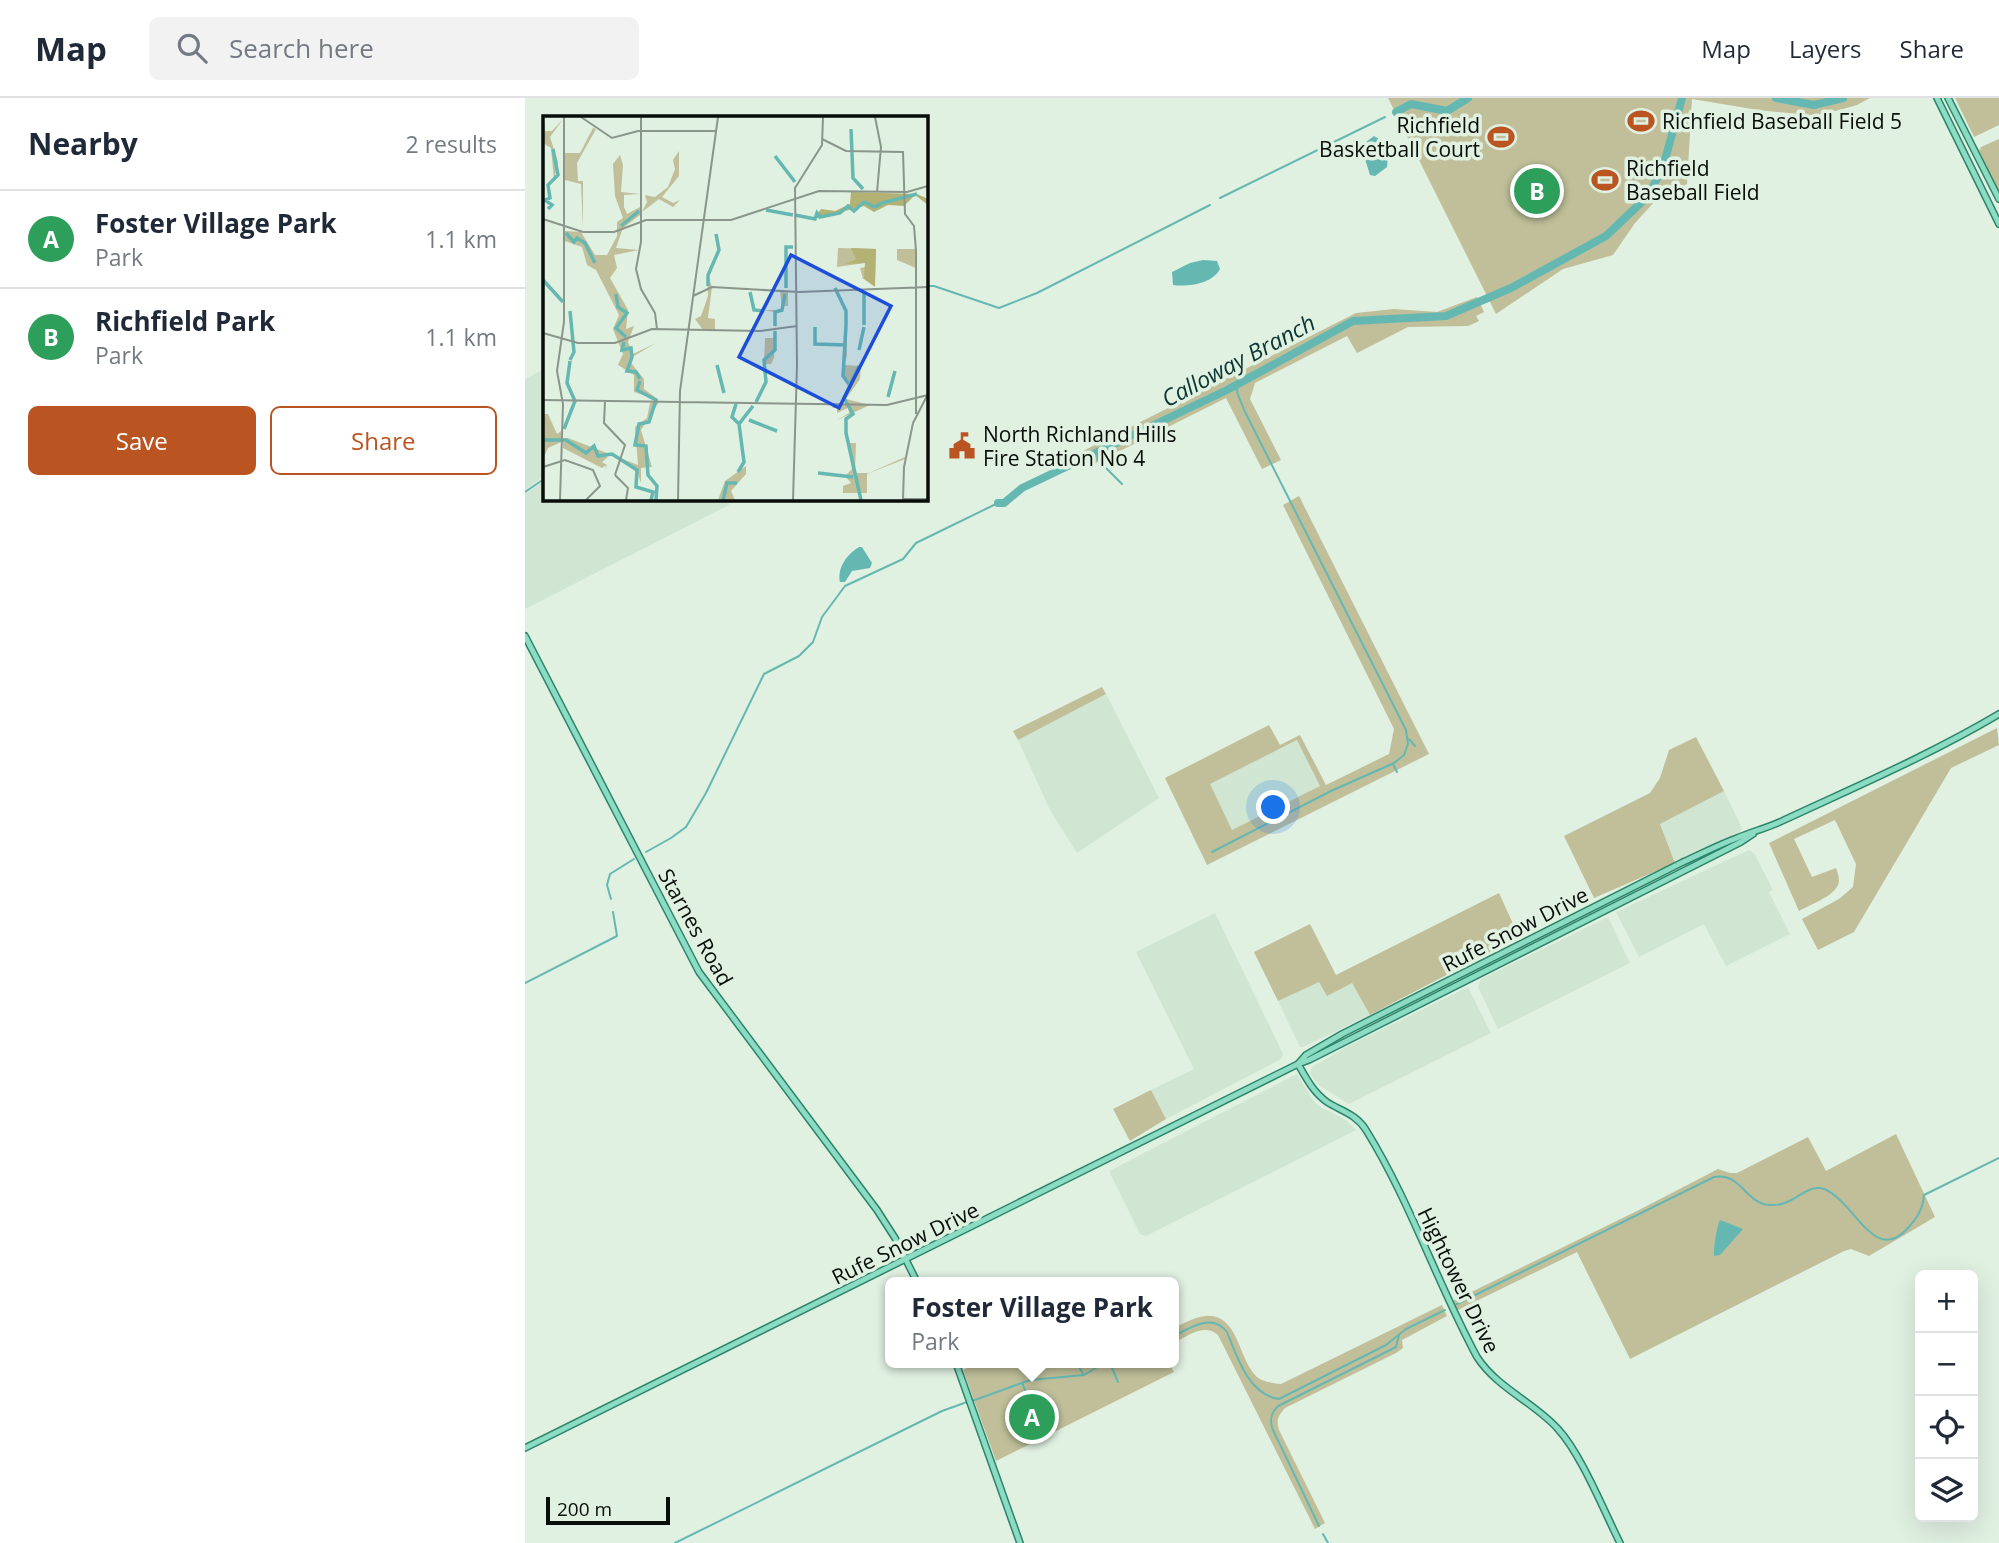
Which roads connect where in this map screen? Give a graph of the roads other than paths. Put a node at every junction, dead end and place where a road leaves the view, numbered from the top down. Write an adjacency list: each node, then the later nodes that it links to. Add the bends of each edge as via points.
1 (1937, 98): 4 (main road)
2 (1948, 98): 3 (main road)
3 (1999, 199)
4 (1999, 224)
5 (525, 636): 11 (main road, Starnes Road, via 699,972 877,1210)
6 (1999, 714): 7 (main road, Rufe Snow Drive, via 1958,738)
7 (1753, 834): 8 (main road, Rufe Snow Drive); 9 (main road, Rufe Snow Drive, via 1683,862 1342,1034)
8 (1314, 1058): 9 (main road, Rufe Snow Drive); 10 (main road)
9 (1298, 1064): 10 (main road, Hightower Drive); 11 (main road, Rufe Snow Drive)
10 (1307, 1081): 16 (main road, Hightower Drive, via 1322,1098 1365,1128 1482,1364 1558,1428)
11 (906, 1260): 12 (main road, Starnes Road); 14 (main road, Rufe Snow Drive)
12 (914, 1277)
13 (958, 1368): 15 (main road)
14 (525, 1448)
15 (1020, 1543)
16 (1620, 1543)

